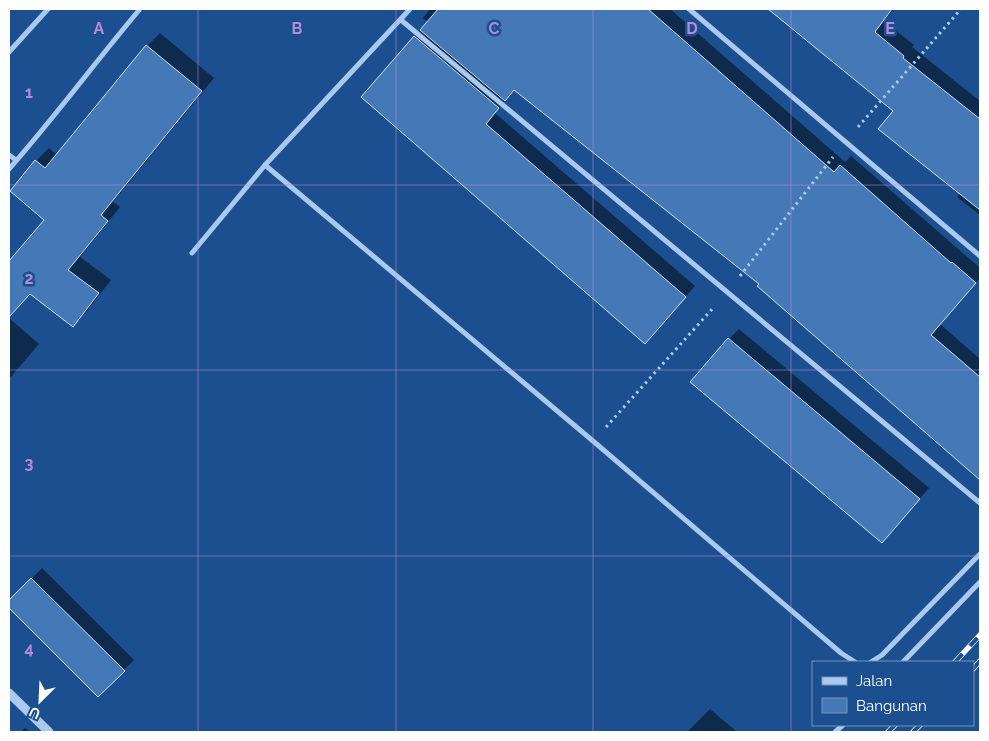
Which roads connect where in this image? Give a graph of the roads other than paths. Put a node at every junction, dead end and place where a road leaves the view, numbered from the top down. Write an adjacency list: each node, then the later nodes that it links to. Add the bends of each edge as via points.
1 (48, 9): 6 (street)
2 (140, 9): 8 (street)
3 (410, 9): 5 (street)
4 (689, 9): 12 (street)
5 (401, 20): 9 (street); 13 (street)
6 (9, 52)
7 (9, 155): 8 (street)
8 (16, 160): 10 (street)
9 (265, 165): 11 (street); 16 (street)
10 (9, 169)
11 (192, 253)
12 (980, 256)
13 (980, 503)
14 (980, 554): 17 (street)
15 (980, 582): 18 (street)
16 (853, 661)
17 (873, 661)
18 (904, 661)
19 (9, 694): 20 (street)
20 (49, 732)

